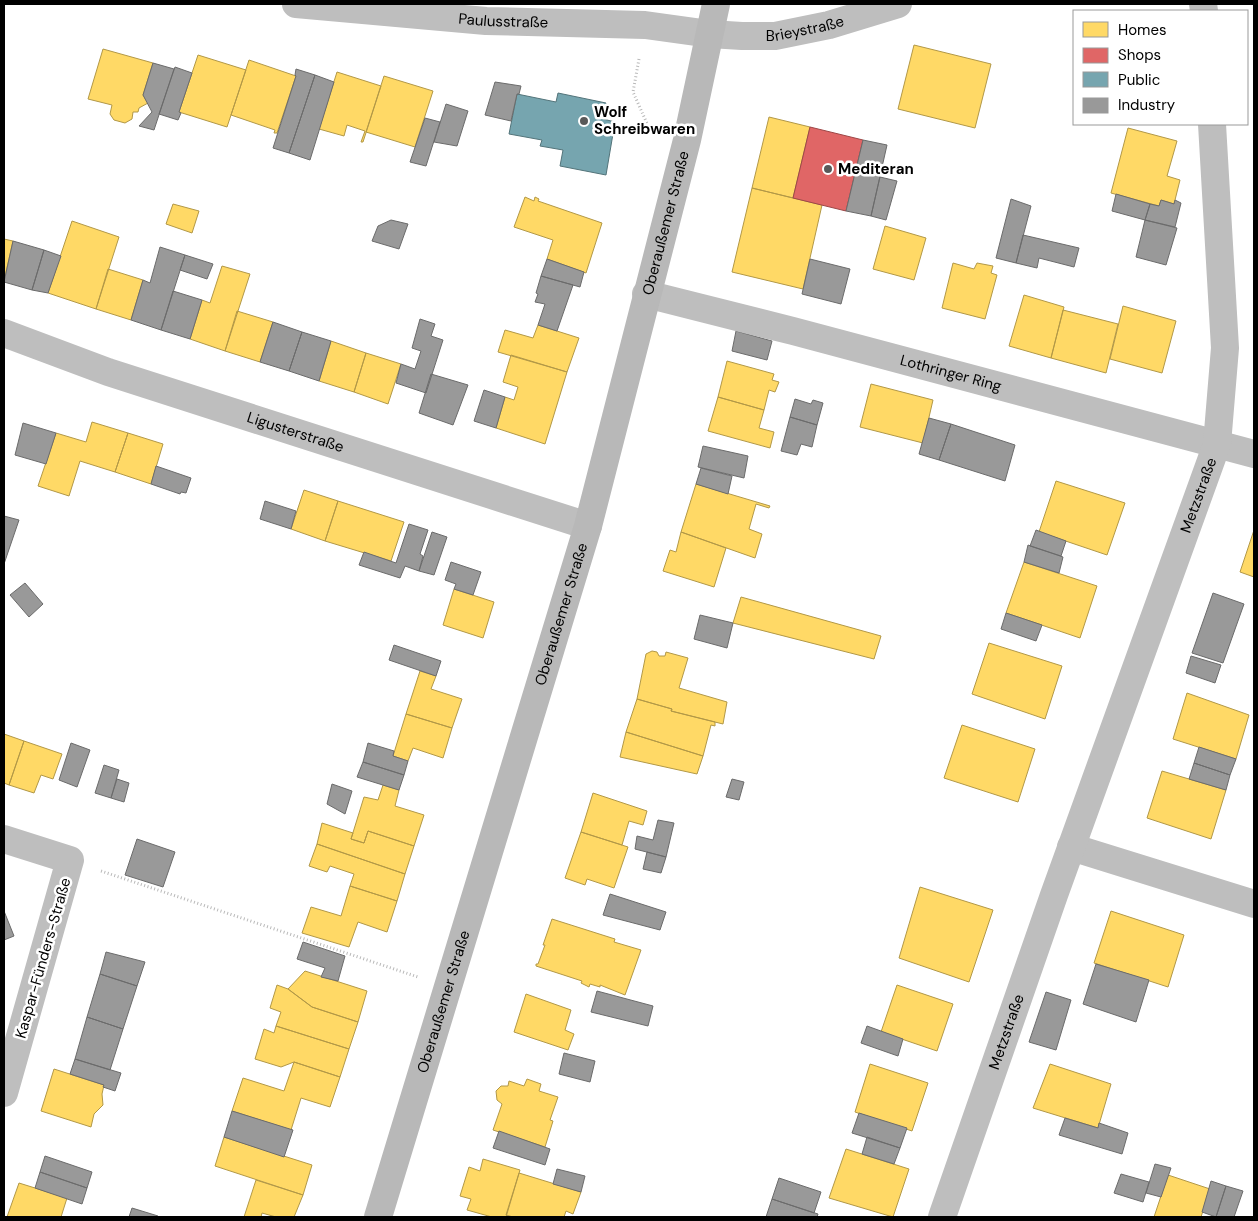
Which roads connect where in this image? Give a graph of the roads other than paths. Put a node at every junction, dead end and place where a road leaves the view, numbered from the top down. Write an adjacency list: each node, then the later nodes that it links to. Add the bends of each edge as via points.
1 (296, 4): 4 (street, Paulusstraße, via 486,21 645,25)
2 (716, 4): 4 (main road, Oberaußemer Straße)
3 (898, 4): 4 (street, Brieystraße, via 775,36)
4 (710, 34): 6 (main road, Oberaußemer Straße)
5 (1212, 125): 8 (street, Metzstraße, via 1225,348)
6 (646, 294): 8 (street, Lothringer Ring); 10 (main road, Oberaußemer Straße)
7 (4, 333): 10 (street, Ligusterstraße, via 108,372)
8 (1217, 444): 9 (street, Lothringer Ring); 12 (street, Metzstraße)
9 (1254, 454)
10 (588, 526): 15 (main road, Oberaußemer Straße)
11 (4, 839): 14 (street, Kaspar-Fünders-Straße, via 70,860)
12 (1071, 847): 13 (street); 16 (street, Metzstraße)
13 (1254, 904)
14 (4, 1093)
15 (378, 1217)
16 (942, 1217)

